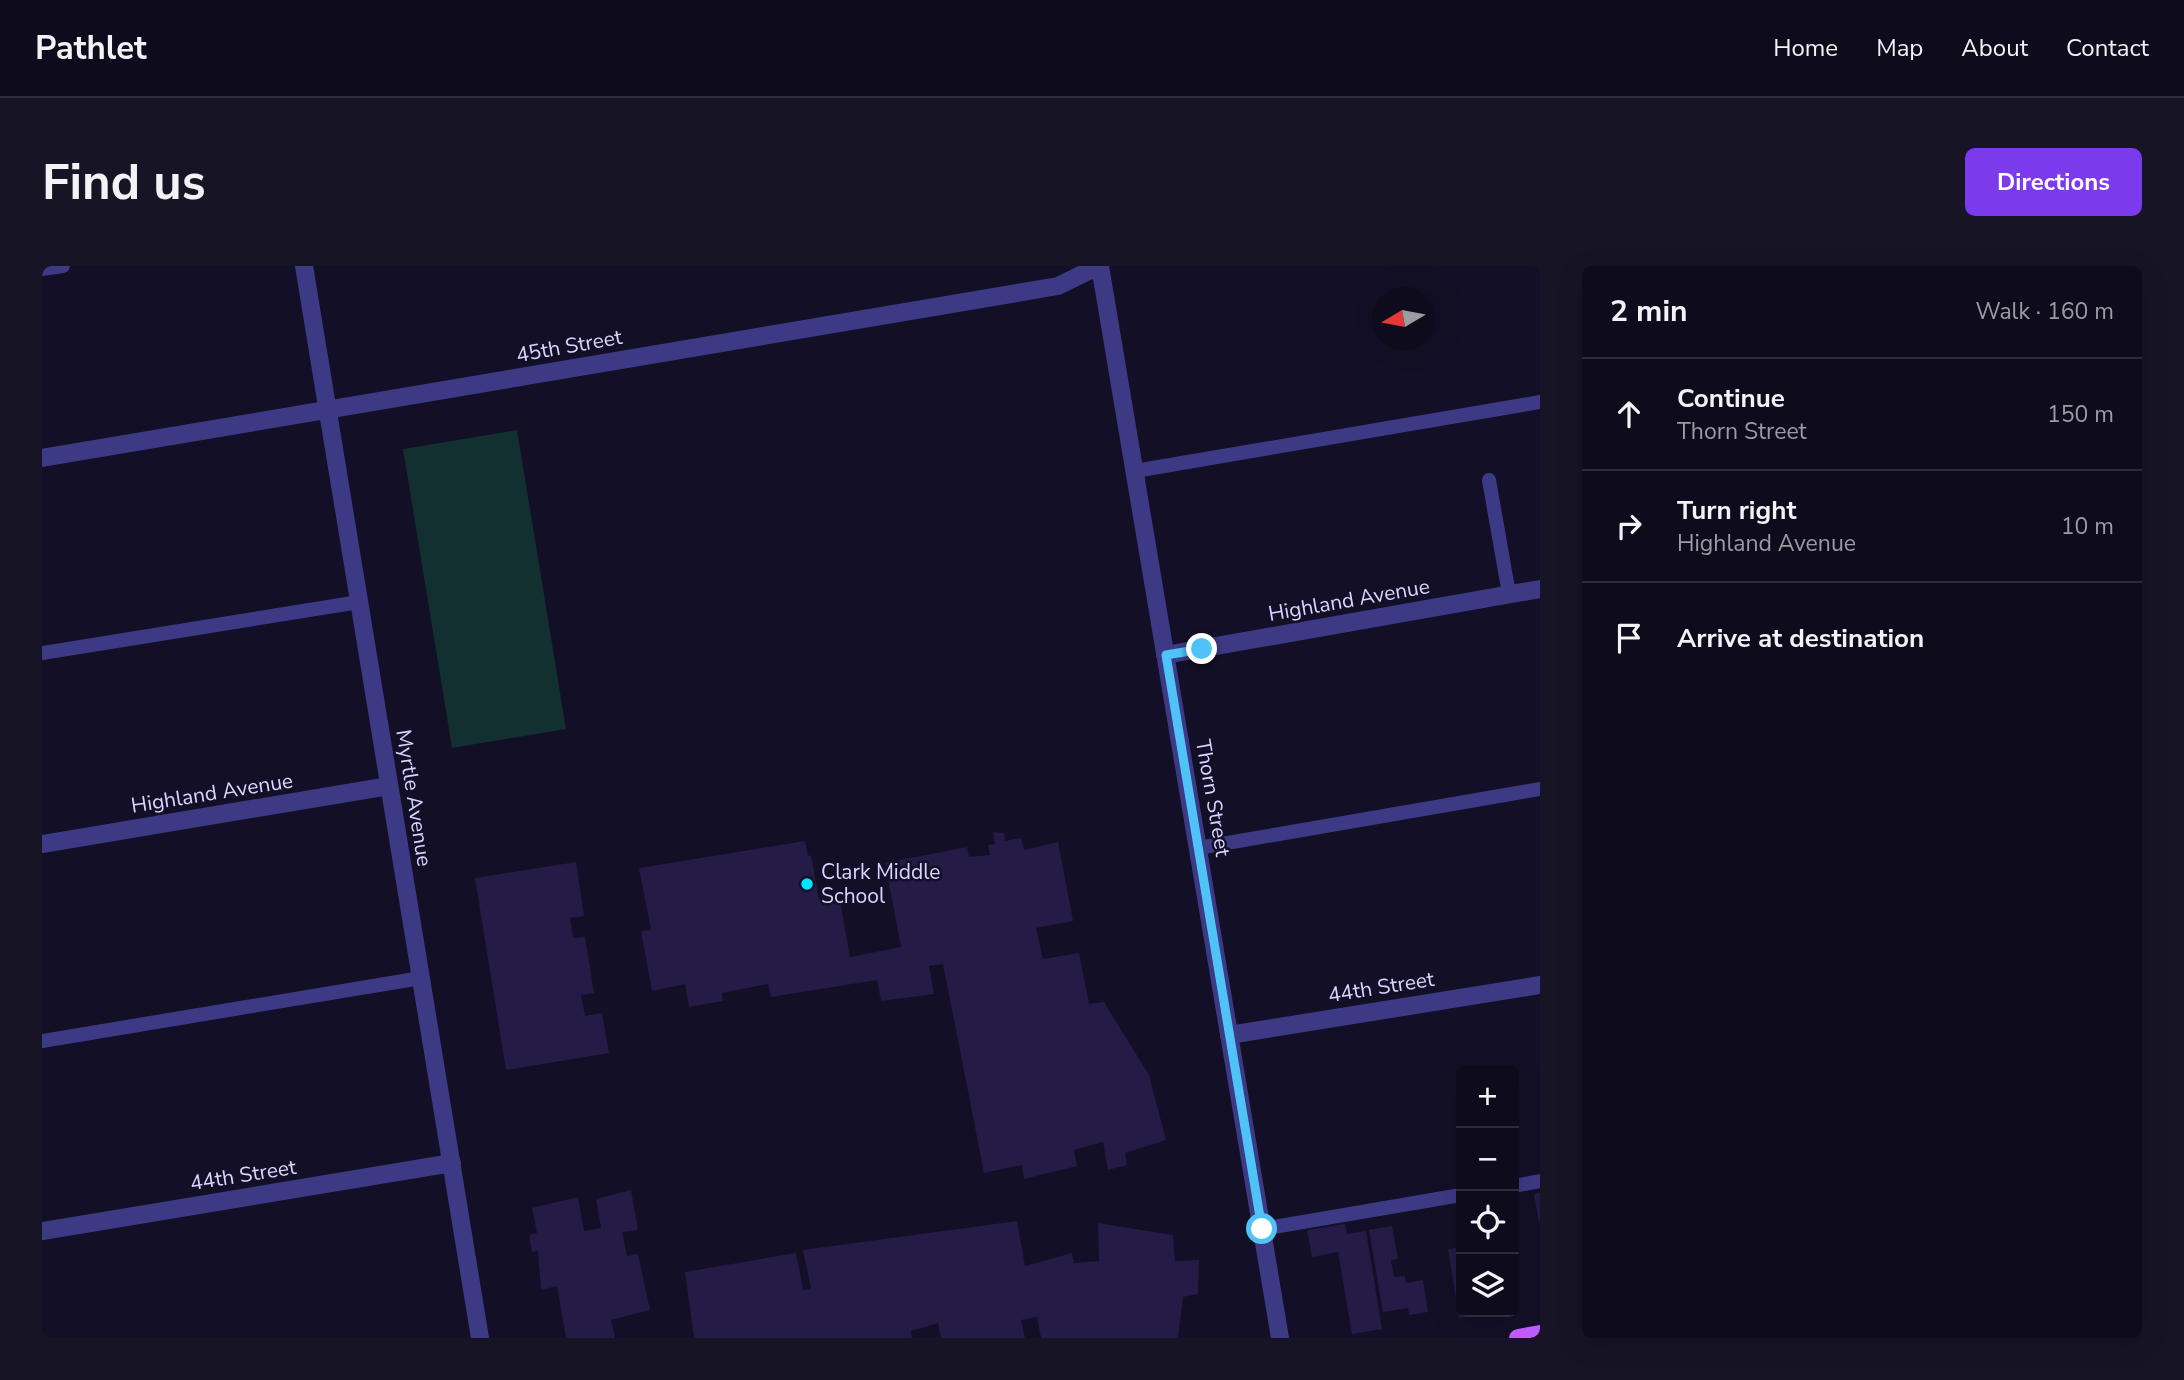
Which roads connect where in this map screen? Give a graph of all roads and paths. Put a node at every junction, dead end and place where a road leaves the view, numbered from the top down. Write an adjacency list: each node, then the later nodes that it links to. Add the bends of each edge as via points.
1 (62, 266): 4 (lane)
2 (303, 266): 6 (street, Myrtle Avenue)
3 (1100, 266): 6 (street, 45th Street, via 1058,286); 8 (street, Thorn Street)
4 (42, 269)
5 (1540, 402): 8 (lane)
6 (327, 410): 7 (street, 45th Street); 12 (street, Myrtle Avenue)
7 (42, 458)
8 (1135, 471): 14 (street, Thorn Street)
9 (1489, 480): 11 (lane)
10 (1540, 589): 11 (street, Highland Avenue)
11 (1509, 594): 14 (street, Highland Avenue)
12 (359, 602): 13 (lane); 15 (street, Myrtle Avenue)
13 (42, 653)
14 (1166, 655): 18 (street, Thorn Street)
15 (389, 786): 17 (street, Highland Avenue); 19 (street, Myrtle Avenue)
16 (1540, 789): 18 (lane)
17 (42, 844)
18 (1198, 848): 21 (street, Thorn Street)
19 (421, 978): 22 (lane); 23 (street, Myrtle Avenue)
20 (1540, 985): 21 (street, 44th Street)
21 (1229, 1035): 27 (street, Thorn Street)
22 (42, 1041)
23 (452, 1163): 28 (street, 44th Street); 30 (street, Myrtle Avenue)
24 (1540, 1181): 25 (lane)
25 (1519, 1185)
26 (1456, 1196): 27 (lane)
27 (1262, 1229): 31 (street, Thorn Street)
28 (42, 1231)
29 (1540, 1334): 32 (main road)
30 (480, 1338)
31 (1280, 1338)
32 (1517, 1338)

